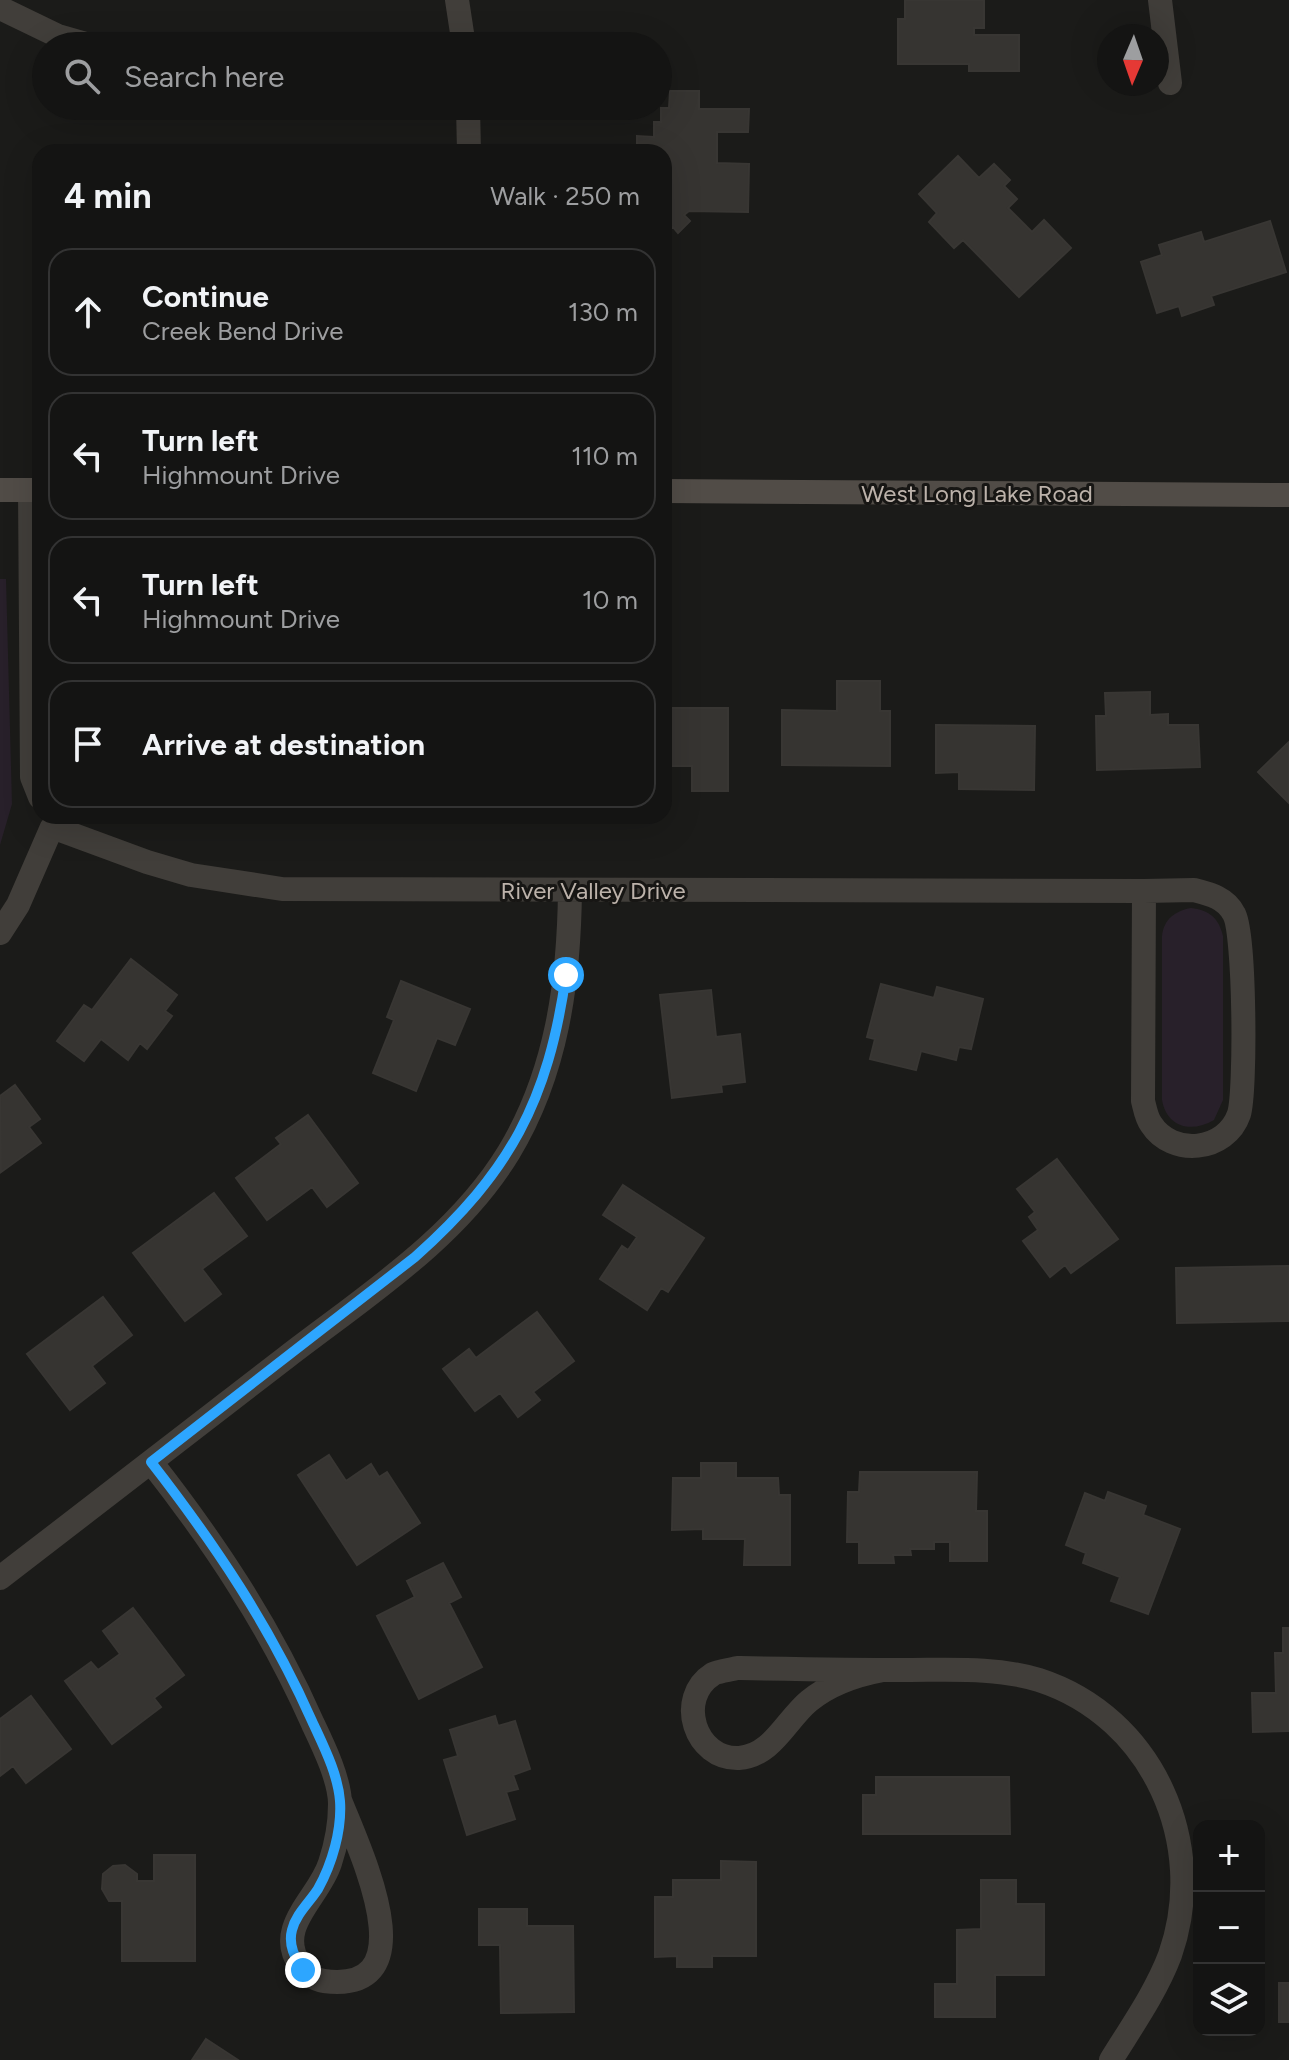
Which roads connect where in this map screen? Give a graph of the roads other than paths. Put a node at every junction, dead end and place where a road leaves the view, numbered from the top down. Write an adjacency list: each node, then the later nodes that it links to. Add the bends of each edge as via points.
1 (457, 0): 5 (street)
2 (1160, 0): 6 (street)
3 (0, 8): 4 (street)
4 (50, 32)
5 (462, 32)
6 (1170, 83)
7 (468, 120): 8 (street)
8 (469, 144)
9 (0, 490): 10 (main road)
10 (32, 490)
11 (672, 491): 12 (main road, West Long Lake Road)
12 (1289, 495)
13 (52, 824): 17 (street, via 33,875)
14 (63, 824): 15 (street, River Valley Drive, via 147,862 233,883 333,890)
15 (570, 890): 16 (street, River Valley Drive); 18 (street, via 566,975 548,1067 516,1139 480,1193 390,1277)
16 (1144, 891): 16 (street, River Valley Drive, via 1143,1101 1150,1123 1172,1142 1185,1147 1210,1144 1240,1112 1239,924 1225,902 1209,893)
17 (0, 933)
18 (151, 1462): 19 (street); 21 (street, via 264,1623 324,1747)
19 (0, 1578)
20 (883, 1670): 20 (street, via 737,1668 714,1674 693,1703 696,1733 723,1756 753,1756 823,1691 859,1674); 22 (street, via 1000,1672 1040,1681 1097,1711 1151,1766 1177,1828 1183,1870 1181,1913 1150,1997)
21 (340, 1800): 21 (street, via 330,1865 291,1932 292,1953 303,1970 319,1981 339,1983 369,1973 383,1942 369,1878)
22 (1111, 2060)

